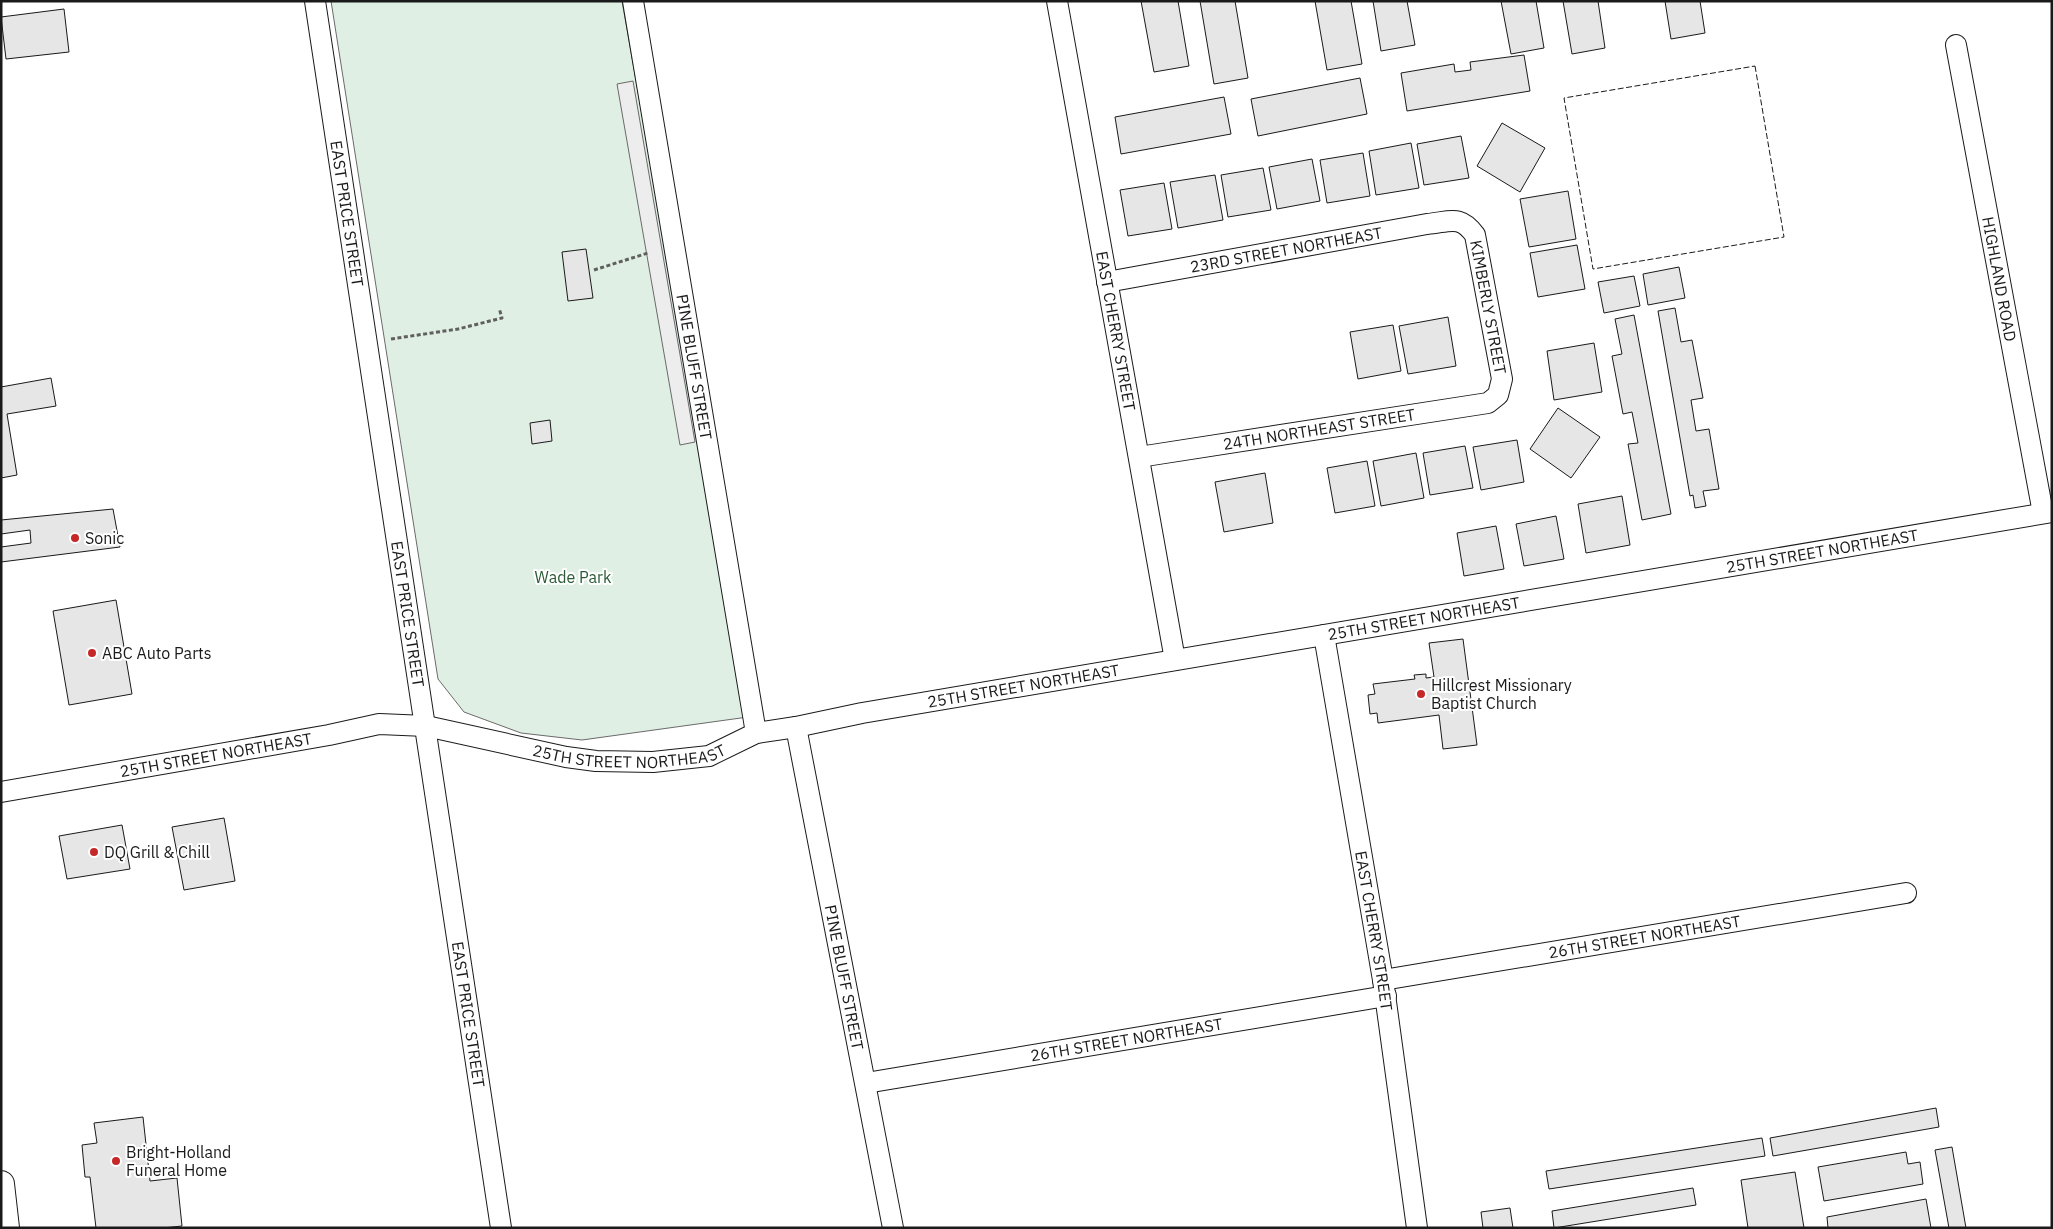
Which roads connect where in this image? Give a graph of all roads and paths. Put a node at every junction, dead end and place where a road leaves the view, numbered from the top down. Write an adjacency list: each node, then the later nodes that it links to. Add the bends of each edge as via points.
1 (315, 1): 16 (street, EAST PRICE STREET)
2 (633, 1): 18 (street, PINE BLUFF STREET)
3 (1057, 1): 8 (street, EAST CHERRY STREET)
4 (1956, 45): 13 (street, HIGHLAND ROAD)
5 (1466, 223): 8 (street, 23RD STREET NORTHEAST, via 1427,224); 11 (street, KIMBERLY STREET, via 1475,235 1502,379)
6 (648, 253): 7 (path)
7 (594, 270)
8 (1107, 282): 12 (street, EAST CHERRY STREET)
9 (499, 308): 10 (path, via 502,318 458,329)
10 (391, 339)
11 (1498, 395): 12 (street, 24TH NORTHEAST STREET, via 1488,403)
12 (1139, 457): 15 (street, EAST CHERRY STREET)
13 (2048, 512): 14 (street, 25TH STREET NORTHEAST)
14 (1324, 635): 15 (street, 25TH STREET NORTHEAST); 21 (street, EAST CHERRY STREET)
15 (1175, 660): 17 (street, 25TH STREET NORTHEAST, via 872,711)
16 (426, 726): 18 (street, 25TH STREET NORTHEAST, via 566,758 596,761 653,762 709,756); 19 (street, 25TH STREET NORTHEAST, via 379,724); 25 (street, EAST PRICE STREET)
17 (796, 727): 18 (street, 25TH STREET NORTHEAST); 22 (street, PINE BLUFF STREET)
18 (756, 732)
19 (1, 792)
20 (1906, 893): 21 (street, 26TH STREET NORTHEAST)
21 (1384, 988): 22 (street, 26TH STREET NORTHEAST); 27 (street, EAST CHERRY STREET)
22 (866, 1083): 26 (street, PINE BLUFF STREET)
23 (1, 1184): 24 (main road)
24 (6, 1228)
25 (501, 1228)
26 (893, 1228)
27 (1417, 1228)

